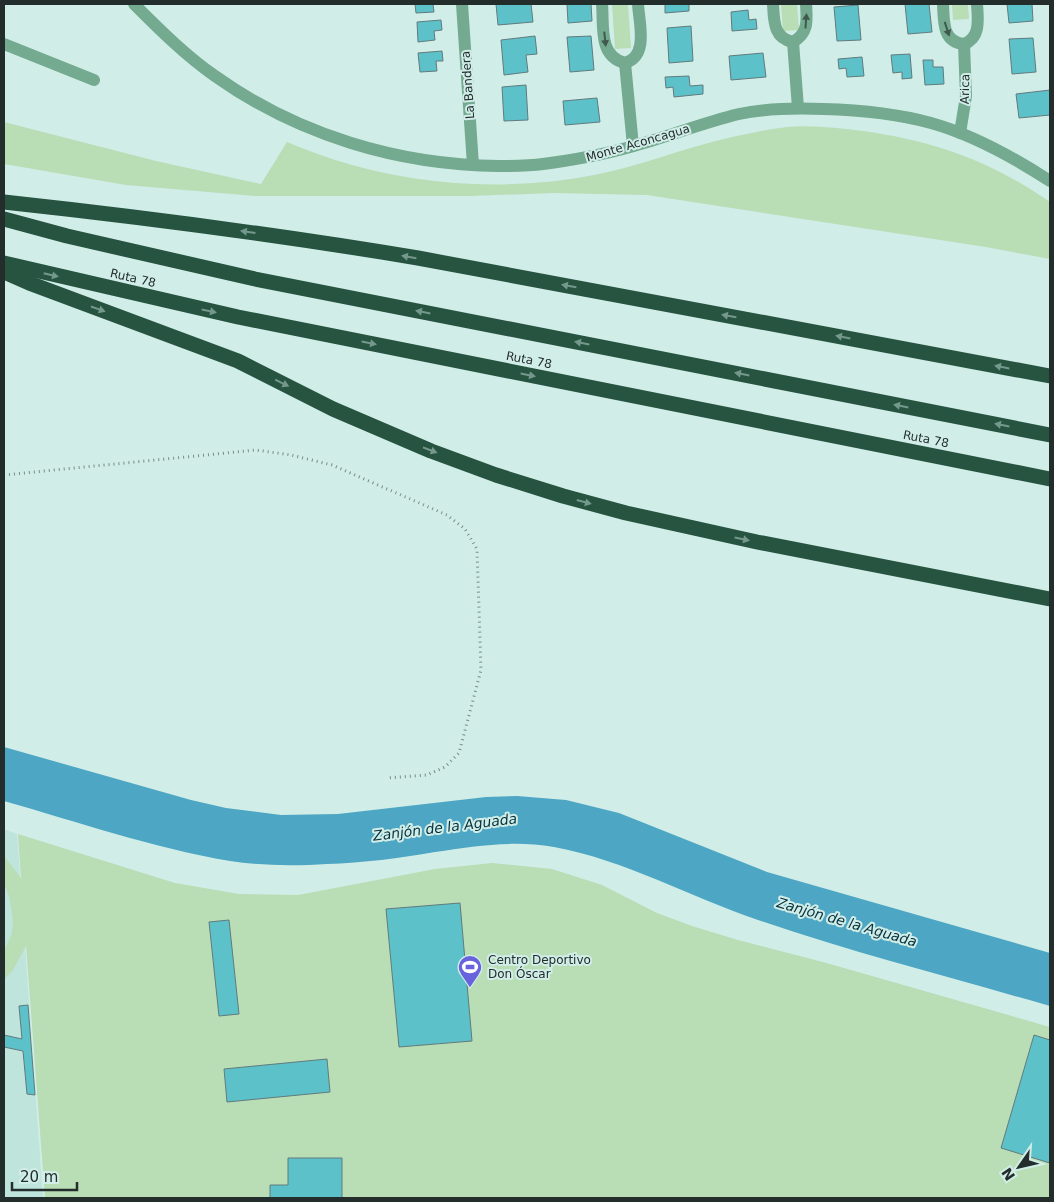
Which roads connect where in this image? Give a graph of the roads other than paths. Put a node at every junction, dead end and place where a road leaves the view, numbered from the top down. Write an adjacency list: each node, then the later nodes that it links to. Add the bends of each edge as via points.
1 (134, 4): 17 (street, Monte Aconcagua, via 215,76 280,114 369,149 438,163)
2 (462, 4): 17 (street, La Bandera)
3 (602, 4): 12 (street, one-way to 12, via 605,46 614,59)
4 (638, 4): 12 (street, via 640,50 634,59)
5 (773, 4): 9 (street, via 776,32)
6 (806, 4): 9 (street, one-way to 6, via 806,29)
7 (943, 4): 11 (street, one-way to 11, via 945,31 954,42)
8 (977, 4): 11 (street, via 978,29)
9 (793, 42): 14 (street)
10 (4, 44): 13 (street)
11 (964, 44): 15 (street, Arica, via 966,96)
12 (625, 63): 16 (street)
13 (94, 80)
14 (798, 108): 15 (street, Monte Aconcagua, via 871,112 924,121); 16 (street, Monte Aconcagua, via 742,113)
15 (960, 133): 18 (street, Monte Aconcagua, via 991,146)
16 (633, 146): 17 (street, Monte Aconcagua, via 540,164)
17 (473, 165)
18 (1050, 181)
19 (4, 202): 23 (highway, one-way to 19, via 350,247 225,228)
20 (4, 220): 24 (highway, Ruta 78, one-way to 20, via 255,279)
21 (4, 263): 25 (highway, Ruta 78, one-way to 25, via 238,317)
22 (4, 272): 26 (highway, one-way to 26, via 238,362 333,409 431,451 563,496 747,540)
23 (1050, 376)
24 (1050, 435)
25 (1050, 479)
26 (1050, 599)

